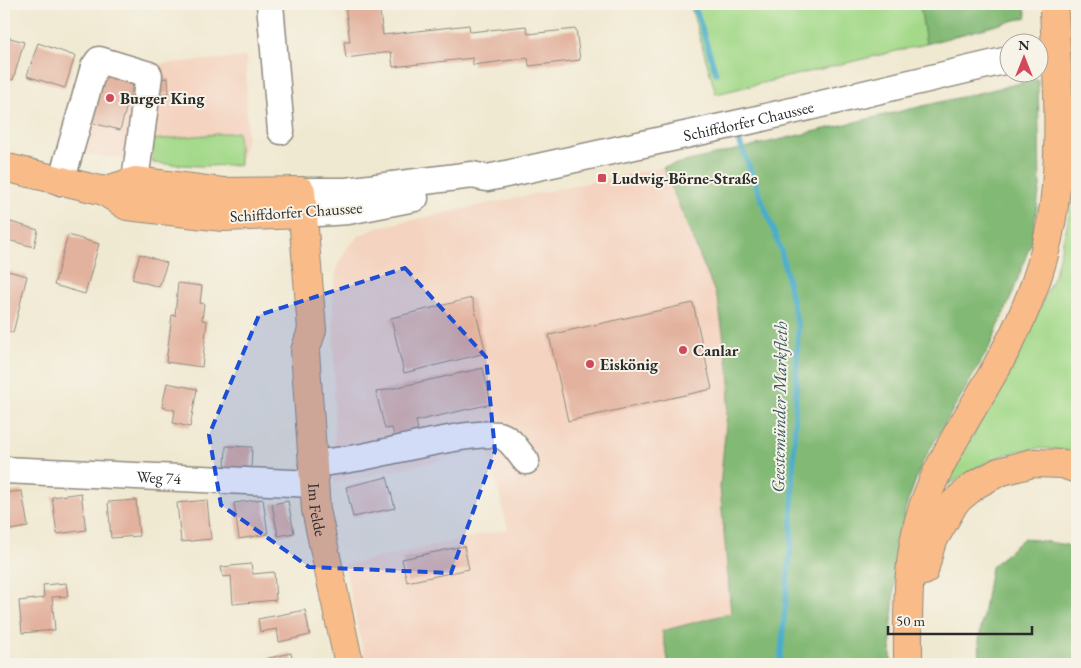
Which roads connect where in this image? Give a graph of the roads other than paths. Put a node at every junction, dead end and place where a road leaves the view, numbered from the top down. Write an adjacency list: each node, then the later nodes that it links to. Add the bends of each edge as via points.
1 (270, 4): 6 (street)
2 (1059, 6): 3 (main road); 17 (main road, bridge, via 1059,131 1052,219 1039,275 1022,318 936,473 922,509 908,595)
3 (1077, 42): 4 (street)
4 (1048, 50)
5 (998, 62): 11 (street, Schiffdorfer Chaussee, via 487,178 475,187 348,211)
6 (281, 131)
7 (4, 167): 9 (main road, Schiffdorfer Chaussee)
8 (135, 181): 9 (street, via 149,75 102,60 97,61 94,68); 10 (main road, Schiffdorfer Chaussee); 11 (main road, Schiffdorfer Chaussee)
9 (61, 182): 10 (main road, Schiffdorfer Chaussee)
10 (104, 191): 11 (main road, Schiffdorfer Chaussee, via 127,206 223,217)
11 (295, 203): 15 (main road, Im Felde, via 312,330 304,351)
12 (526, 462): 15 (street, Weg 74, via 513,444 492,434 456,438 360,458)
13 (1077, 469): 18 (main road, via 1063,464 1033,463 999,472 975,485 955,502 931,544 923,573)
14 (4, 470): 15 (street, Weg 74)
15 (313, 474): 16 (main road, Im Felde, via 316,510)
16 (349, 664)
17 (908, 664)
18 (920, 664)

